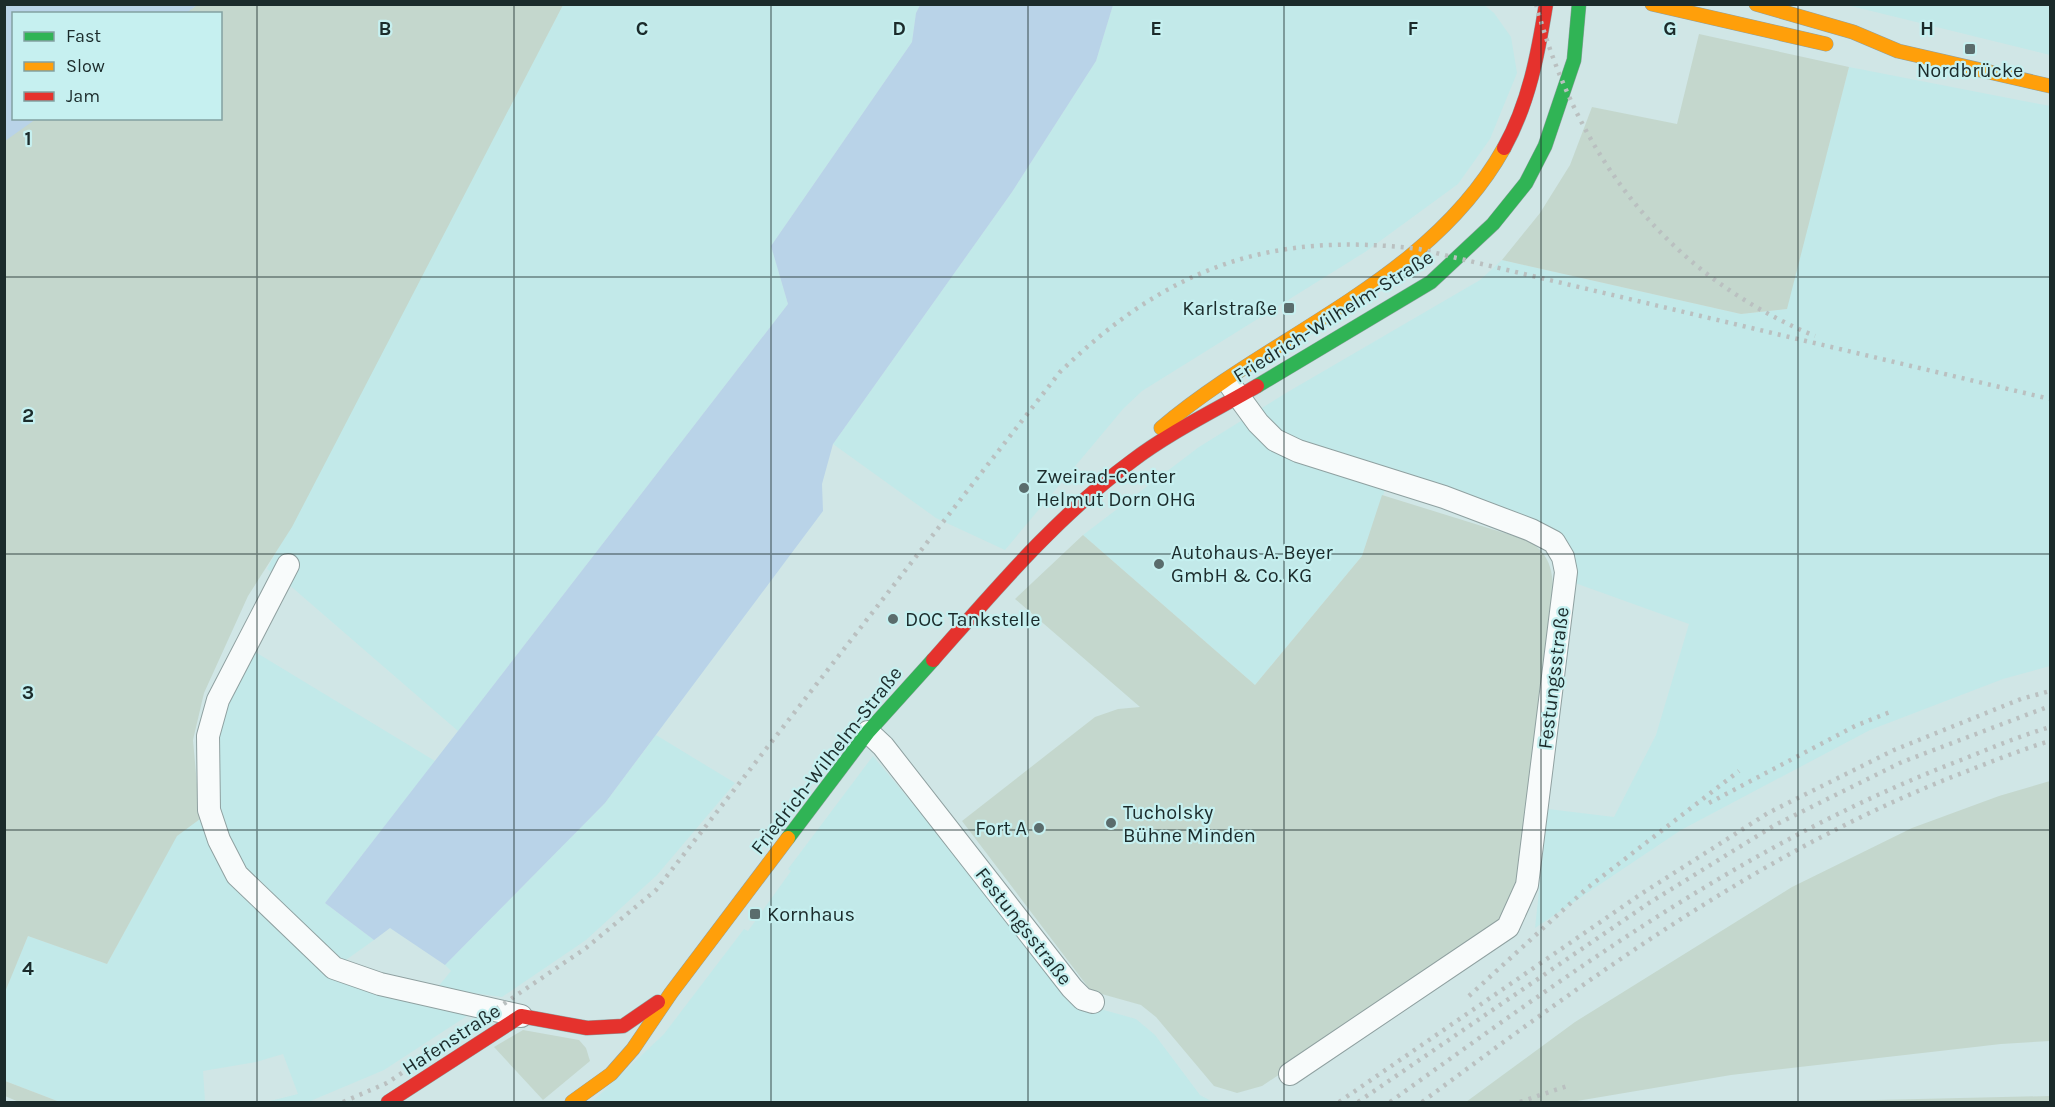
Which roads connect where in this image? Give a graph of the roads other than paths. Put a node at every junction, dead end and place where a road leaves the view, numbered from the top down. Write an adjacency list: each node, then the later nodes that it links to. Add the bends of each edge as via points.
1 (1546, 4): 7 (main road, Friedrich-Wilhelm-Straße, via 1535,75 1504,151 1479,188 1442,230)
2 (1579, 4): 8 (main road, Friedrich-Wilhelm-Straße, via 1574,60 1566,90 1526,183 1460,257 1431,282)
3 (1652, 4): 5 (main road, via 1849,49)
4 (1756, 4): 5 (main road, via 1853,32)
5 (1898, 51): 6 (main road)
6 (2050, 86)
7 (1368, 287): 8 (main road); 9 (main road, Friedrich-Wilhelm-Straße)
8 (1383, 312): 10 (main road, Friedrich-Wilhelm-Straße)
9 (1225, 376): 10 (street, Festungsstraße); 11 (main road, Friedrich-Wilhelm-Straße, via 1186,405)
10 (1239, 398): 11 (main road, Friedrich-Wilhelm-Straße); 20 (street, Festungsstraße, via 1275,440 1298,451 1444,497 1554,542 1566,572 1527,885 1508,927)
11 (1132, 460): 13 (main road, Friedrich-Wilhelm-Straße, via 1036,545)
12 (288, 565): 16 (street, via 218,700 208,736 209,810 237,875 334,968 380,984)
13 (868, 732): 14 (main road, Friedrich-Wilhelm-Straße); 15 (street, Festungsstraße, via 995,887 1071,988)
14 (671, 993): 17 (main road, Hafenstraße, via 624,1026); 21 (main road, Friedrich-Wilhelm-Straße, via 633,1049 611,1074)
15 (1093, 1002)
16 (521, 1016): 17 (main road, Hafenstraße); 22 (main road, Hafenstraße)
17 (586, 1028): 18 (main road)
18 (601, 1044)
19 (603, 1062): 21 (main road)
20 (1290, 1074)
21 (593, 1086): 23 (main road, Friedrich-Wilhelm-Straße)
22 (388, 1102)
23 (572, 1102)

